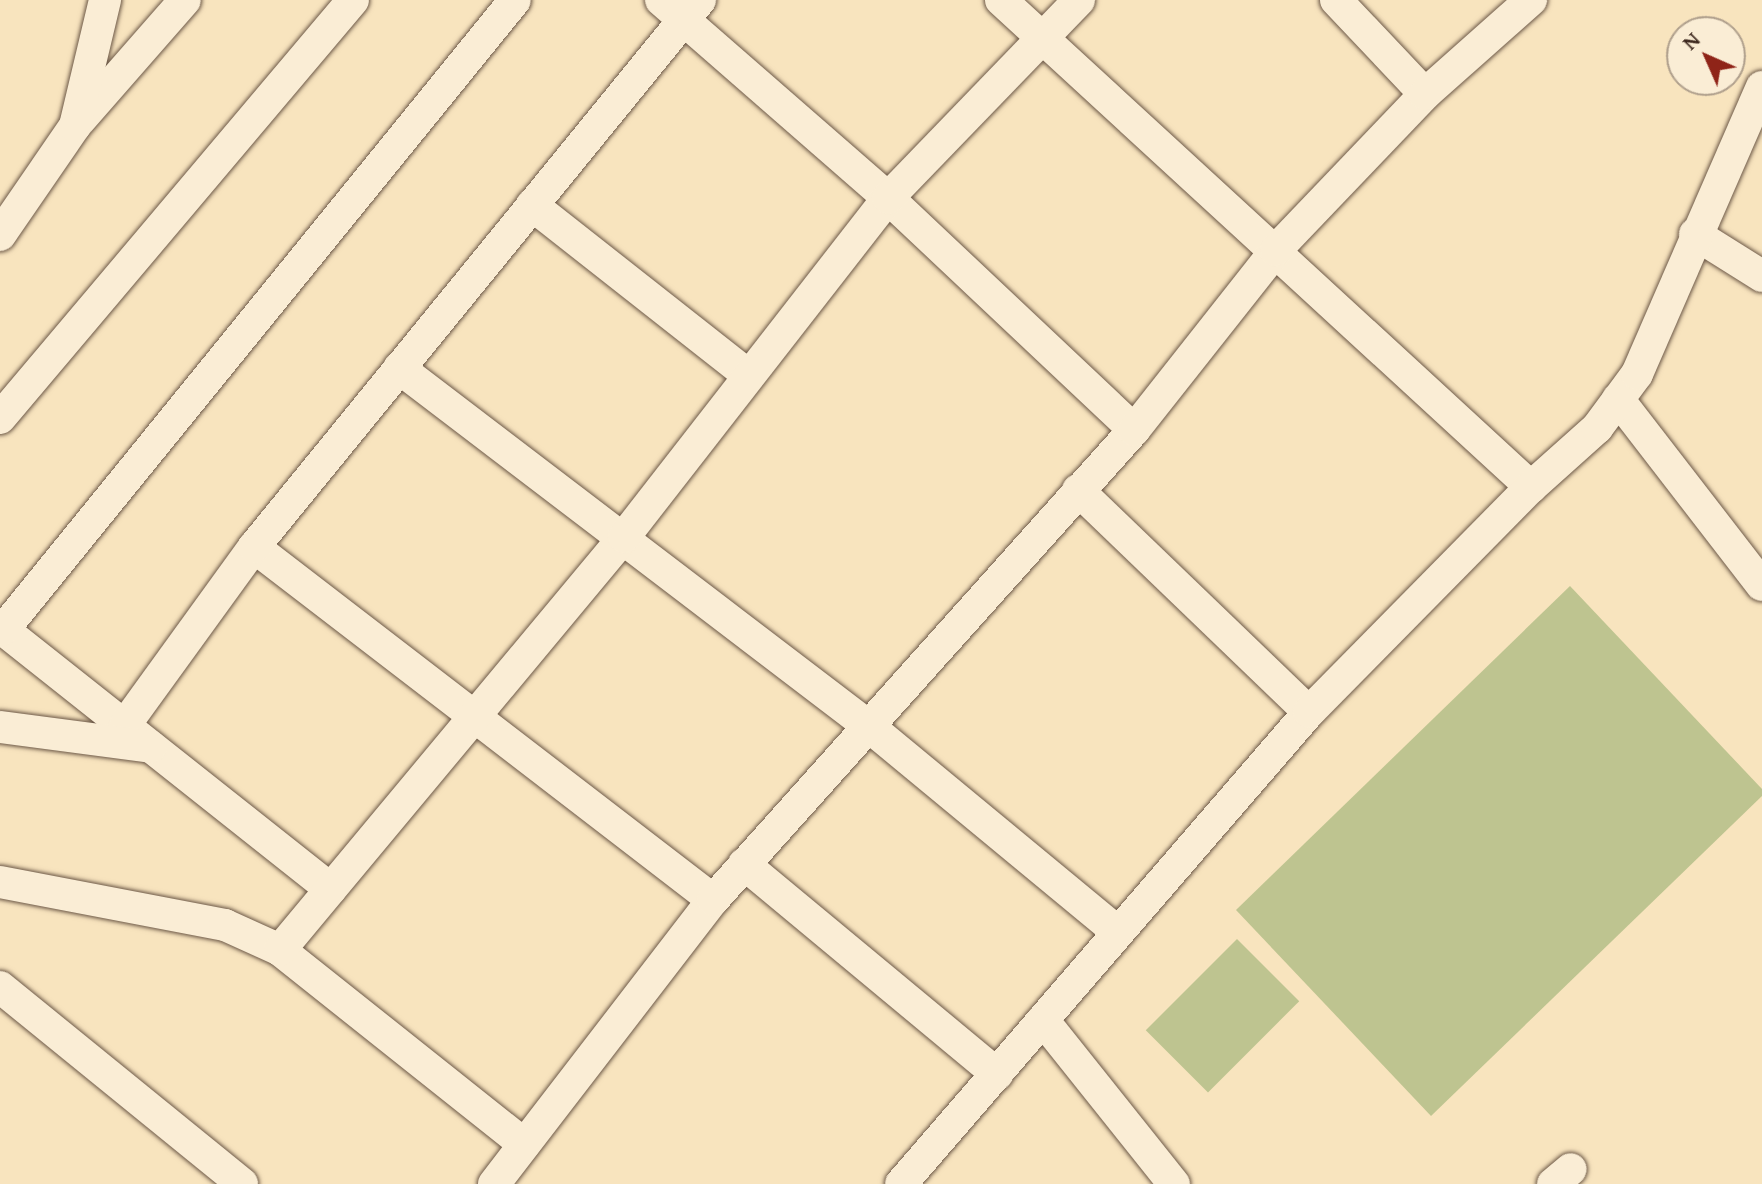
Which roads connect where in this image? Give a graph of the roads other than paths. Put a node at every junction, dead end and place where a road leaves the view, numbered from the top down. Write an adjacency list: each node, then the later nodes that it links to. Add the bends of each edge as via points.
1 (105, 0): 13 (street)
2 (185, 0): 13 (street)
3 (353, 0): 23 (street)
4 (515, 0): 30 (street)
5 (1001, 0): 10 (street)
6 (1079, 0): 10 (street)
7 (1336, 0): 12 (street)
8 (1531, 0): 12 (street)
9 (682, 6): 14 (street); 15 (street)
10 (1040, 35): 14 (street); 18 (street)
11 (1762, 87): 16 (street)
12 (1425, 94): 18 (street)
13 (75, 126): 17 (street)
14 (888, 198): 21 (street); 24 (street)
15 (532, 205): 20 (street); 21 (street)
16 (1695, 234): 19 (street); 22 (street, via 1637,374)
17 (0, 235)
18 (1276, 250): 24 (street); 25 (street)
19 (1762, 276)
20 (399, 368): 27 (street); 28 (street)
21 (747, 374): 27 (street)
22 (1618, 399): 25 (street, via 1597,428); 29 (street)
23 (0, 418)
24 (1134, 430): 26 (street)
25 (1531, 487): 31 (street)
26 (1078, 490): 31 (street); 35 (street)
27 (624, 537): 32 (street); 35 (street)
28 (254, 547): 32 (street); 33 (street)
29 (1762, 585)
30 (2, 628): 33 (street)
31 (1309, 712): 41 (street)
32 (474, 718): 39 (street); 40 (street)
33 (125, 725): 36 (street)
34 (0, 727): 36 (street)
35 (871, 728): 37 (street); 41 (street)
36 (153, 748): 39 (street)
37 (744, 864): 40 (street); 45 (street)
38 (0, 882): 42 (street, via 225,925)
39 (331, 889): 42 (street)
40 (713, 900): 46 (street)
41 (1118, 932): 44 (street)
42 (280, 950): 46 (street)
43 (0, 987): 47 (street)
44 (1043, 1020): 45 (street); 50 (street)
45 (997, 1074): 49 (street)
46 (524, 1144): 48 (street)
47 (242, 1184)
48 (494, 1184)
49 (901, 1184)
50 (1174, 1184)

